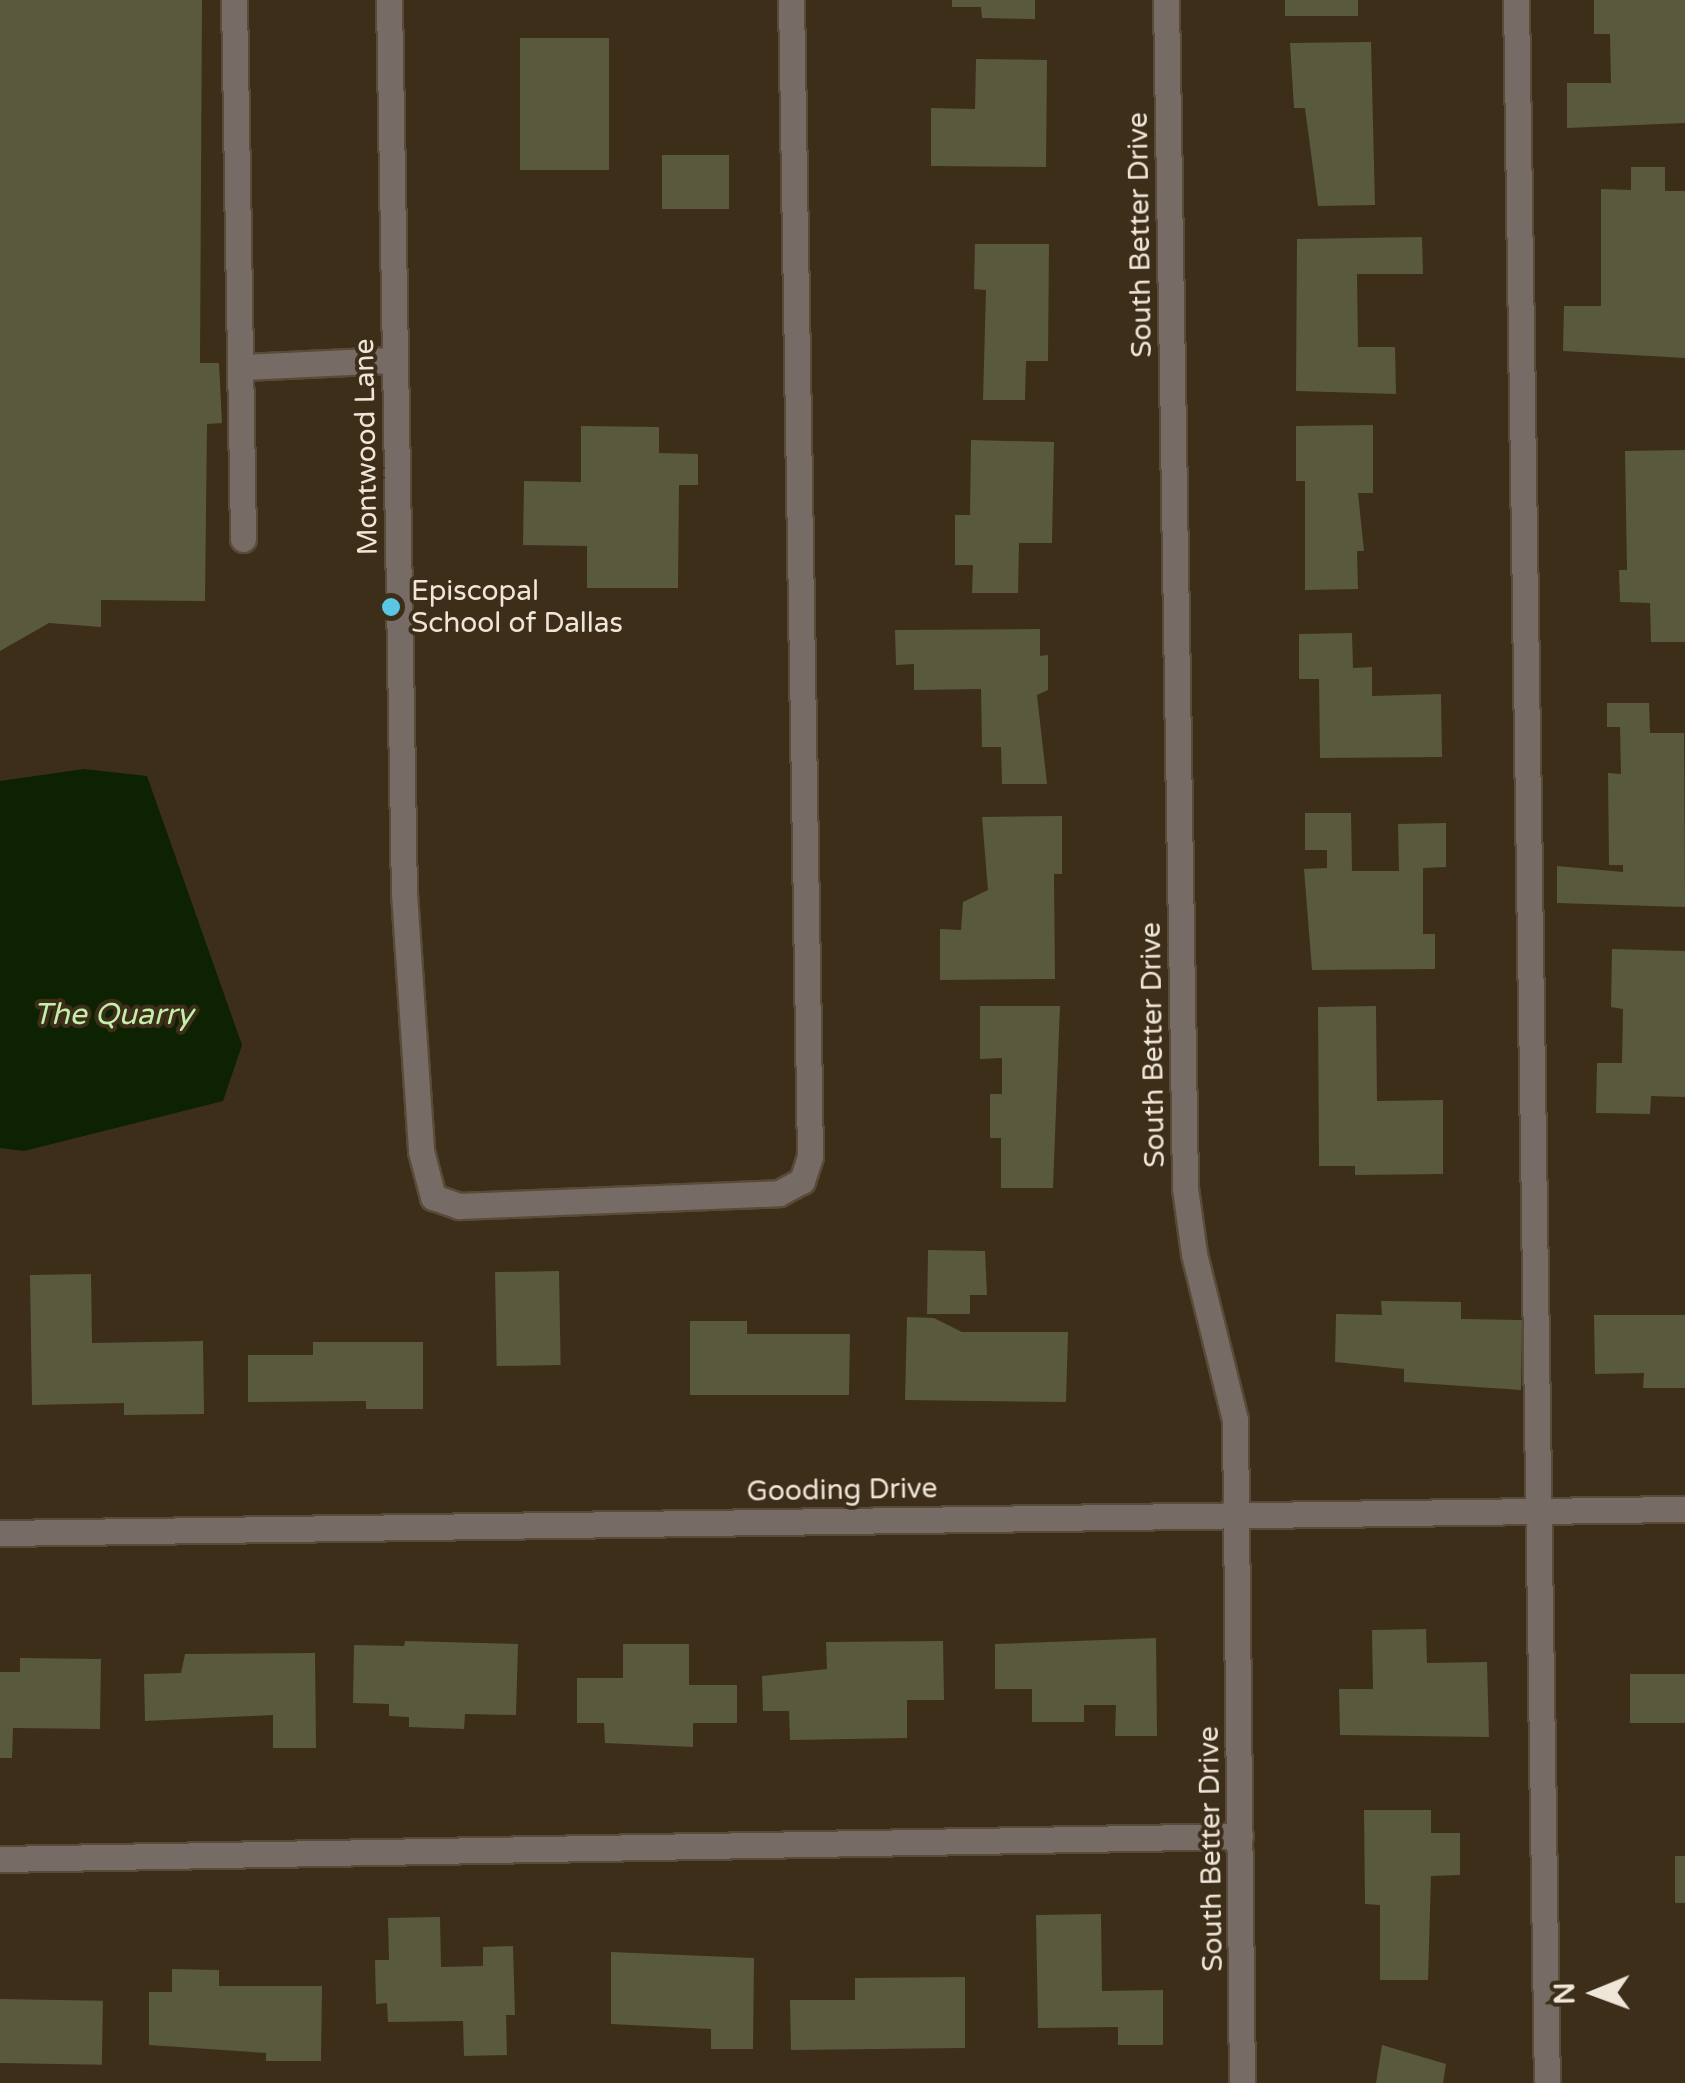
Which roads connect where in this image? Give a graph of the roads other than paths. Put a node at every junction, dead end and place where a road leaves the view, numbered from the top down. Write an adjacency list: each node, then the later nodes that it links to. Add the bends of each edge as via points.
1 (234, 0): 7 (street)
2 (389, 0): 6 (street, Montwood Lane)
3 (791, 0): 6 (street, Montwood Lane, via 810,1156 802,1181 780,1193 460,1206 434,1196 422,1152 404,893)
4 (1166, 0): 11 (street, South Better Drive, via 1186,1188 1194,1254 1235,1420)
5 (1516, 0): 9 (street)
6 (395, 360): 7 (street)
7 (245, 368): 8 (street)
8 (243, 539)
9 (1535, 1508): 10 (street, Gooding Drive); 11 (street, Gooding Drive); 16 (street)
10 (1685, 1510)
11 (1236, 1514): 12 (street, Gooding Drive); 13 (street, South Better Drive)
12 (0, 1534)
13 (1240, 1836): 14 (street); 15 (street, South Better Drive)
14 (0, 1858)
15 (1242, 2083)
16 (1546, 2083)

